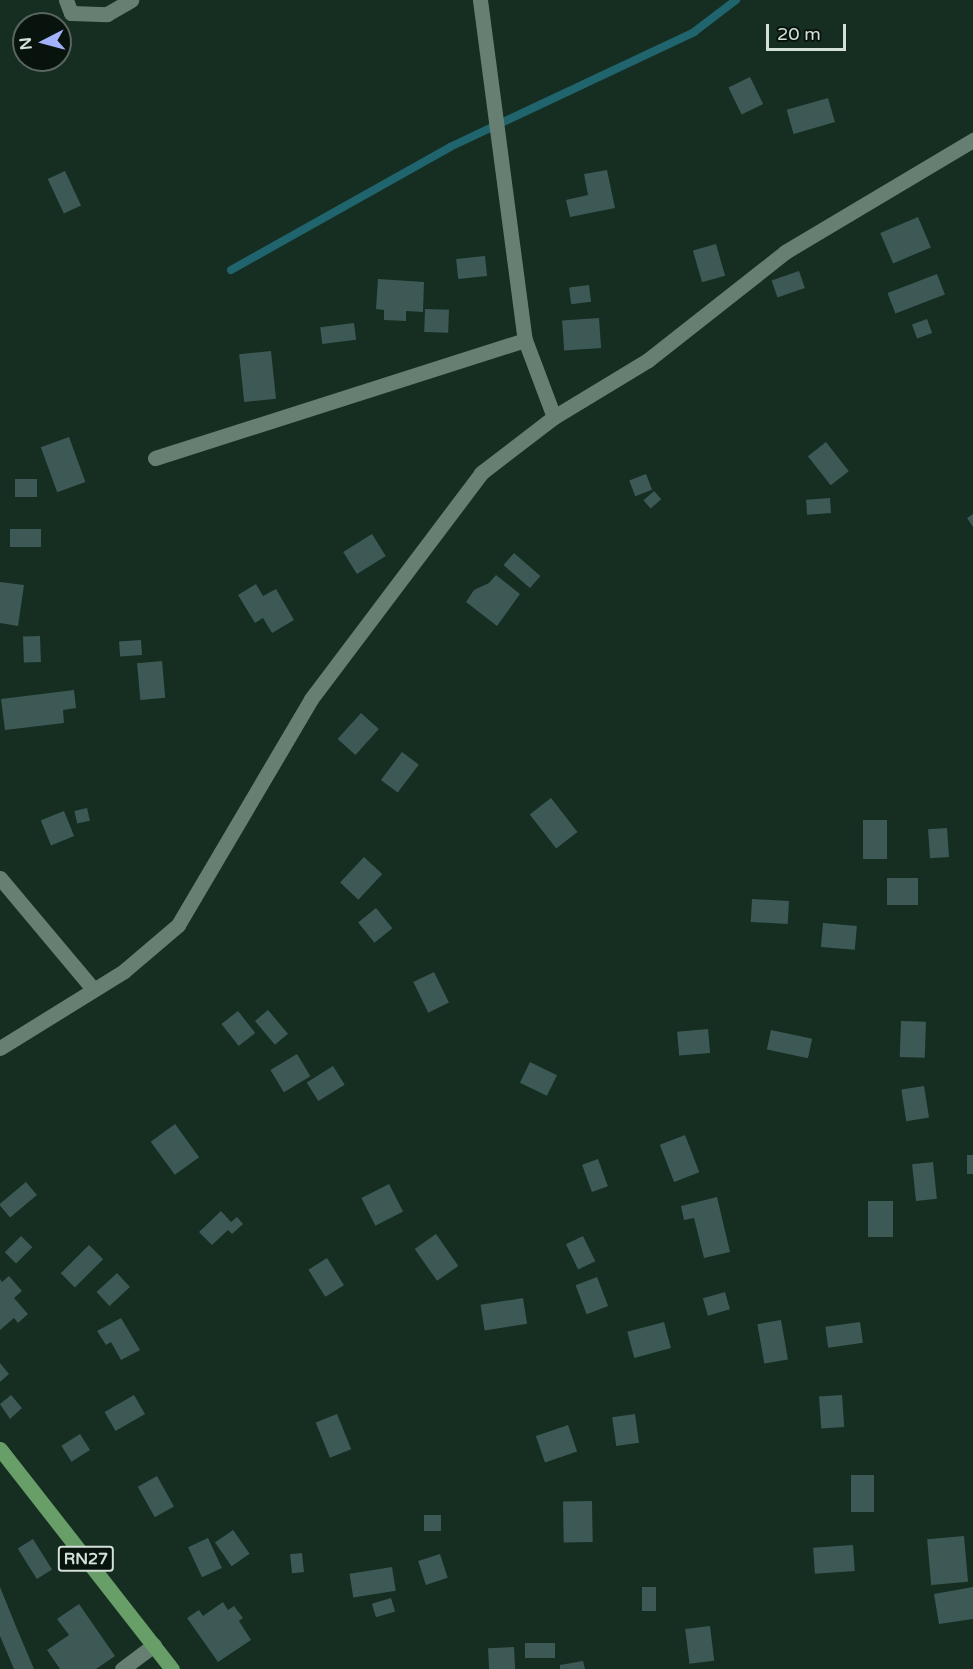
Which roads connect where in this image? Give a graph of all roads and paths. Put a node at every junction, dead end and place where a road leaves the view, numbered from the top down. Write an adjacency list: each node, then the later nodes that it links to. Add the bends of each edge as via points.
1 (66, 0): 2 (street, via 71,13 106,14)
2 (131, 0)
3 (480, 0): 5 (street)
4 (973, 140): 6 (street, via 785,252 648,360)
5 (525, 340): 6 (street); 7 (street)
6 (554, 417): 9 (street, via 481,473 311,699 178,925 124,971)
7 (154, 458)
8 (0, 878): 9 (street)
9 (93, 989): 10 (street)
10 (0, 1048)
11 (0, 1449): 12 (main road, RN27)
12 (154, 1645): 13 (street); 14 (main road, RN27)
13 (122, 1669)
14 (172, 1669)

